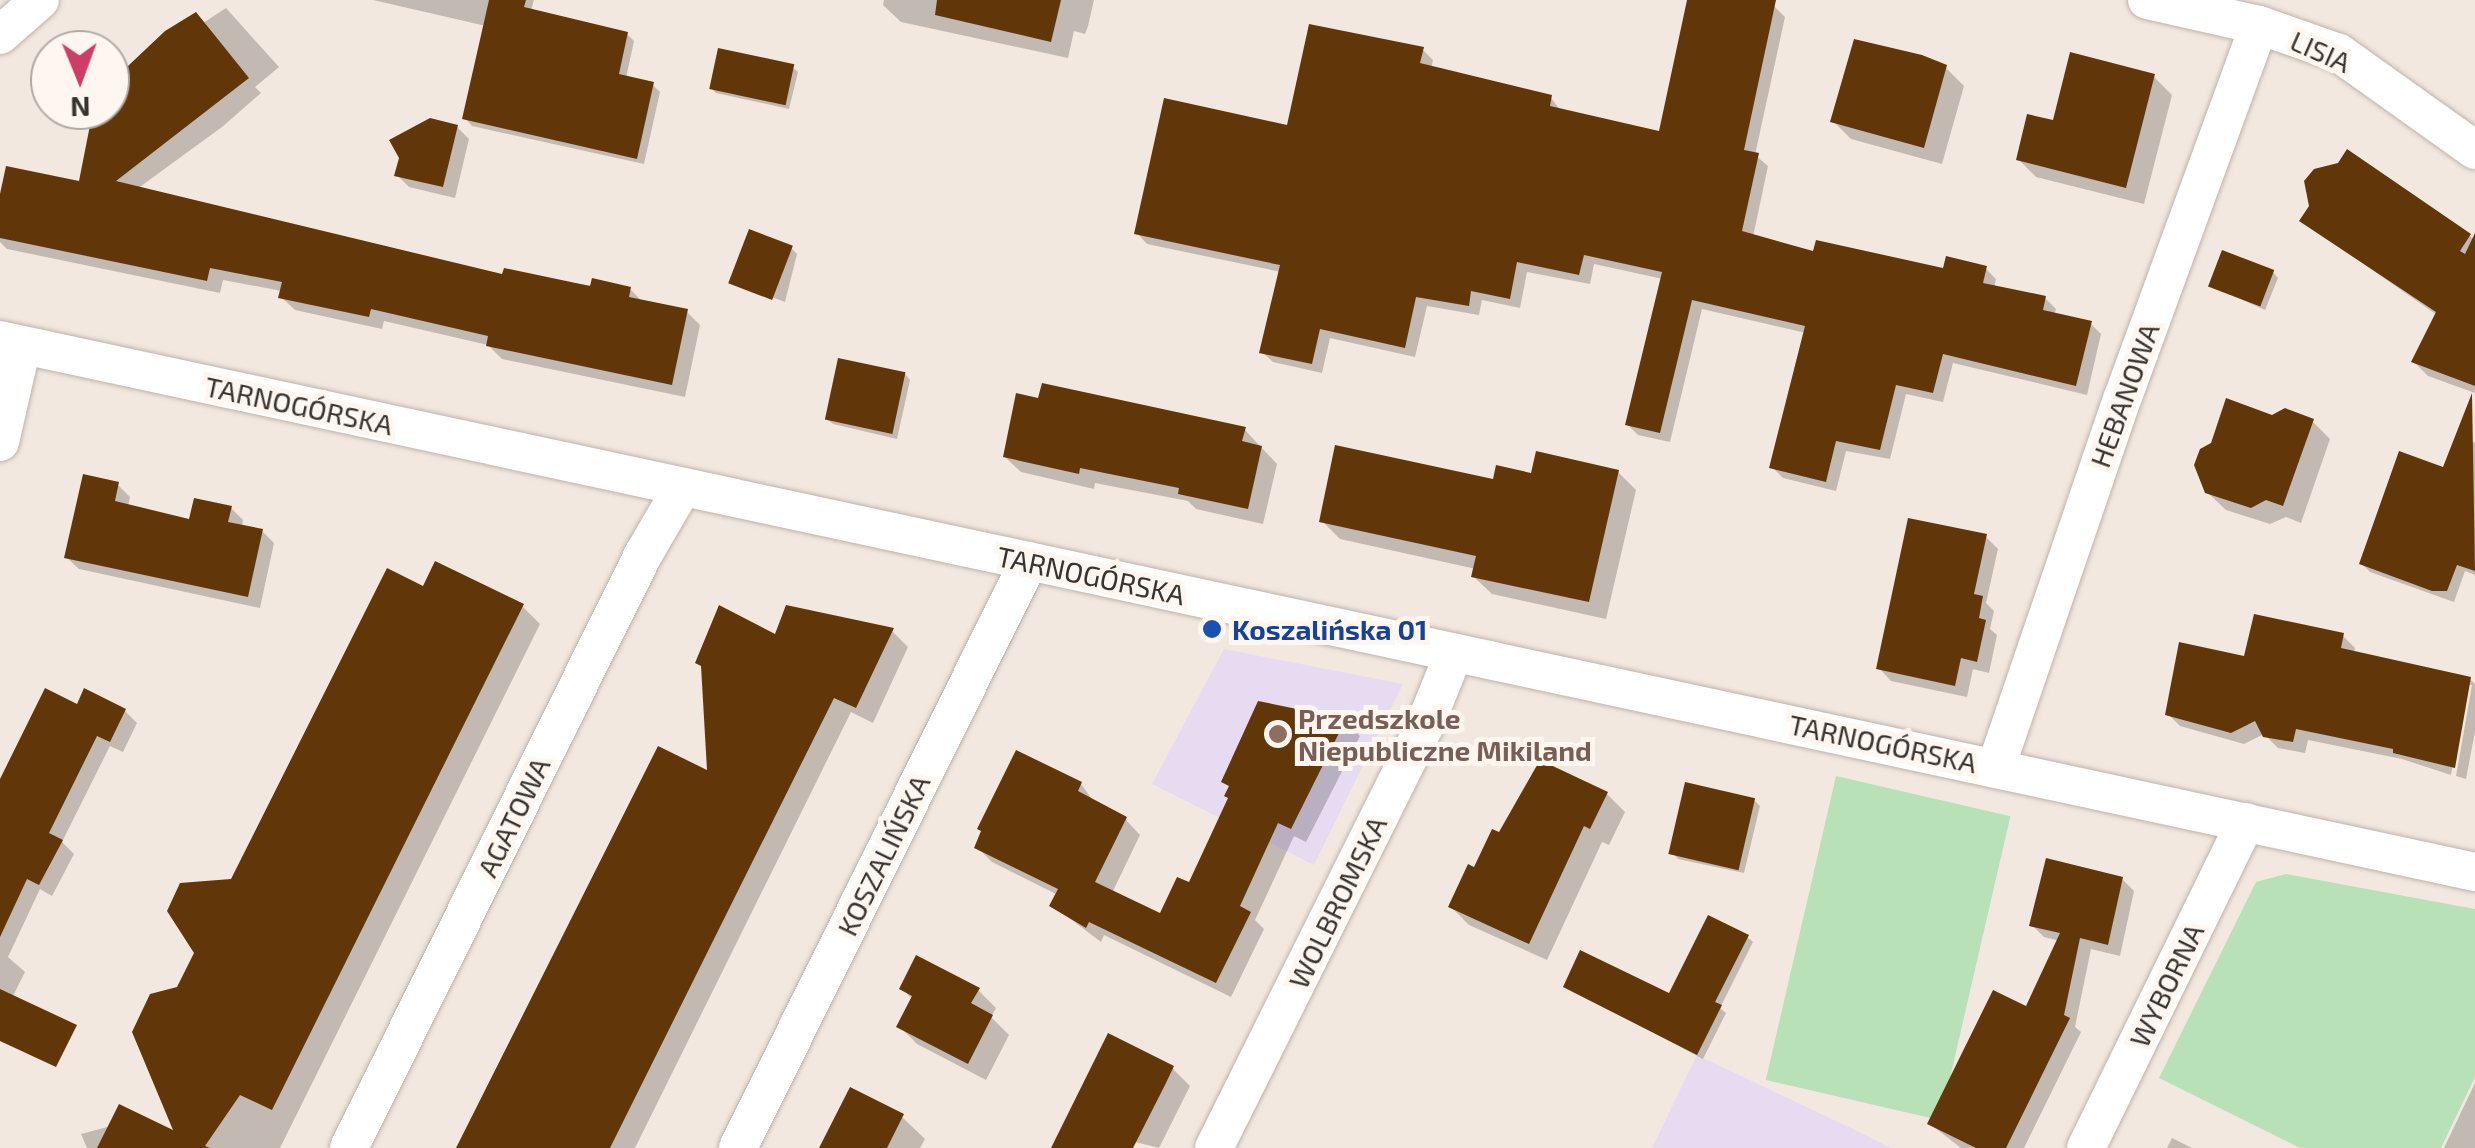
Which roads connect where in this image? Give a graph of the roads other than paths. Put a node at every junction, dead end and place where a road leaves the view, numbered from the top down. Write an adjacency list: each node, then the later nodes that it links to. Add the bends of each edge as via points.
1 (40, 0): 4 (street)
2 (2146, 0): 3 (street, LISIA)
3 (2259, 25): 5 (street, LISIA, via 2338,53); 11 (street, HEBANOWA)
4 (0, 35)
5 (2469, 135)
6 (11, 343): 7 (street); 8 (street, TARNOGÓRSKA)
7 (0, 442)
8 (682, 488): 9 (street, TARNOGÓRSKA); 14 (street, AGATOWA, via 642,556)
9 (1029, 561): 10 (street, TARNOGÓRSKA); 15 (street, KOSZALIŃSKA)
10 (1454, 653): 11 (street, TARNOGÓRSKA); 16 (street, WOLBROMSKA, via 1424,727)
11 (1996, 767): 12 (street, TARNOGÓRSKA)
12 (2246, 822): 13 (street, TARNOGÓRSKA); 17 (street, WYBORNA)
13 (2475, 872)
14 (349, 1148)
15 (738, 1148)
16 (1214, 1148)
17 (2086, 1148)

